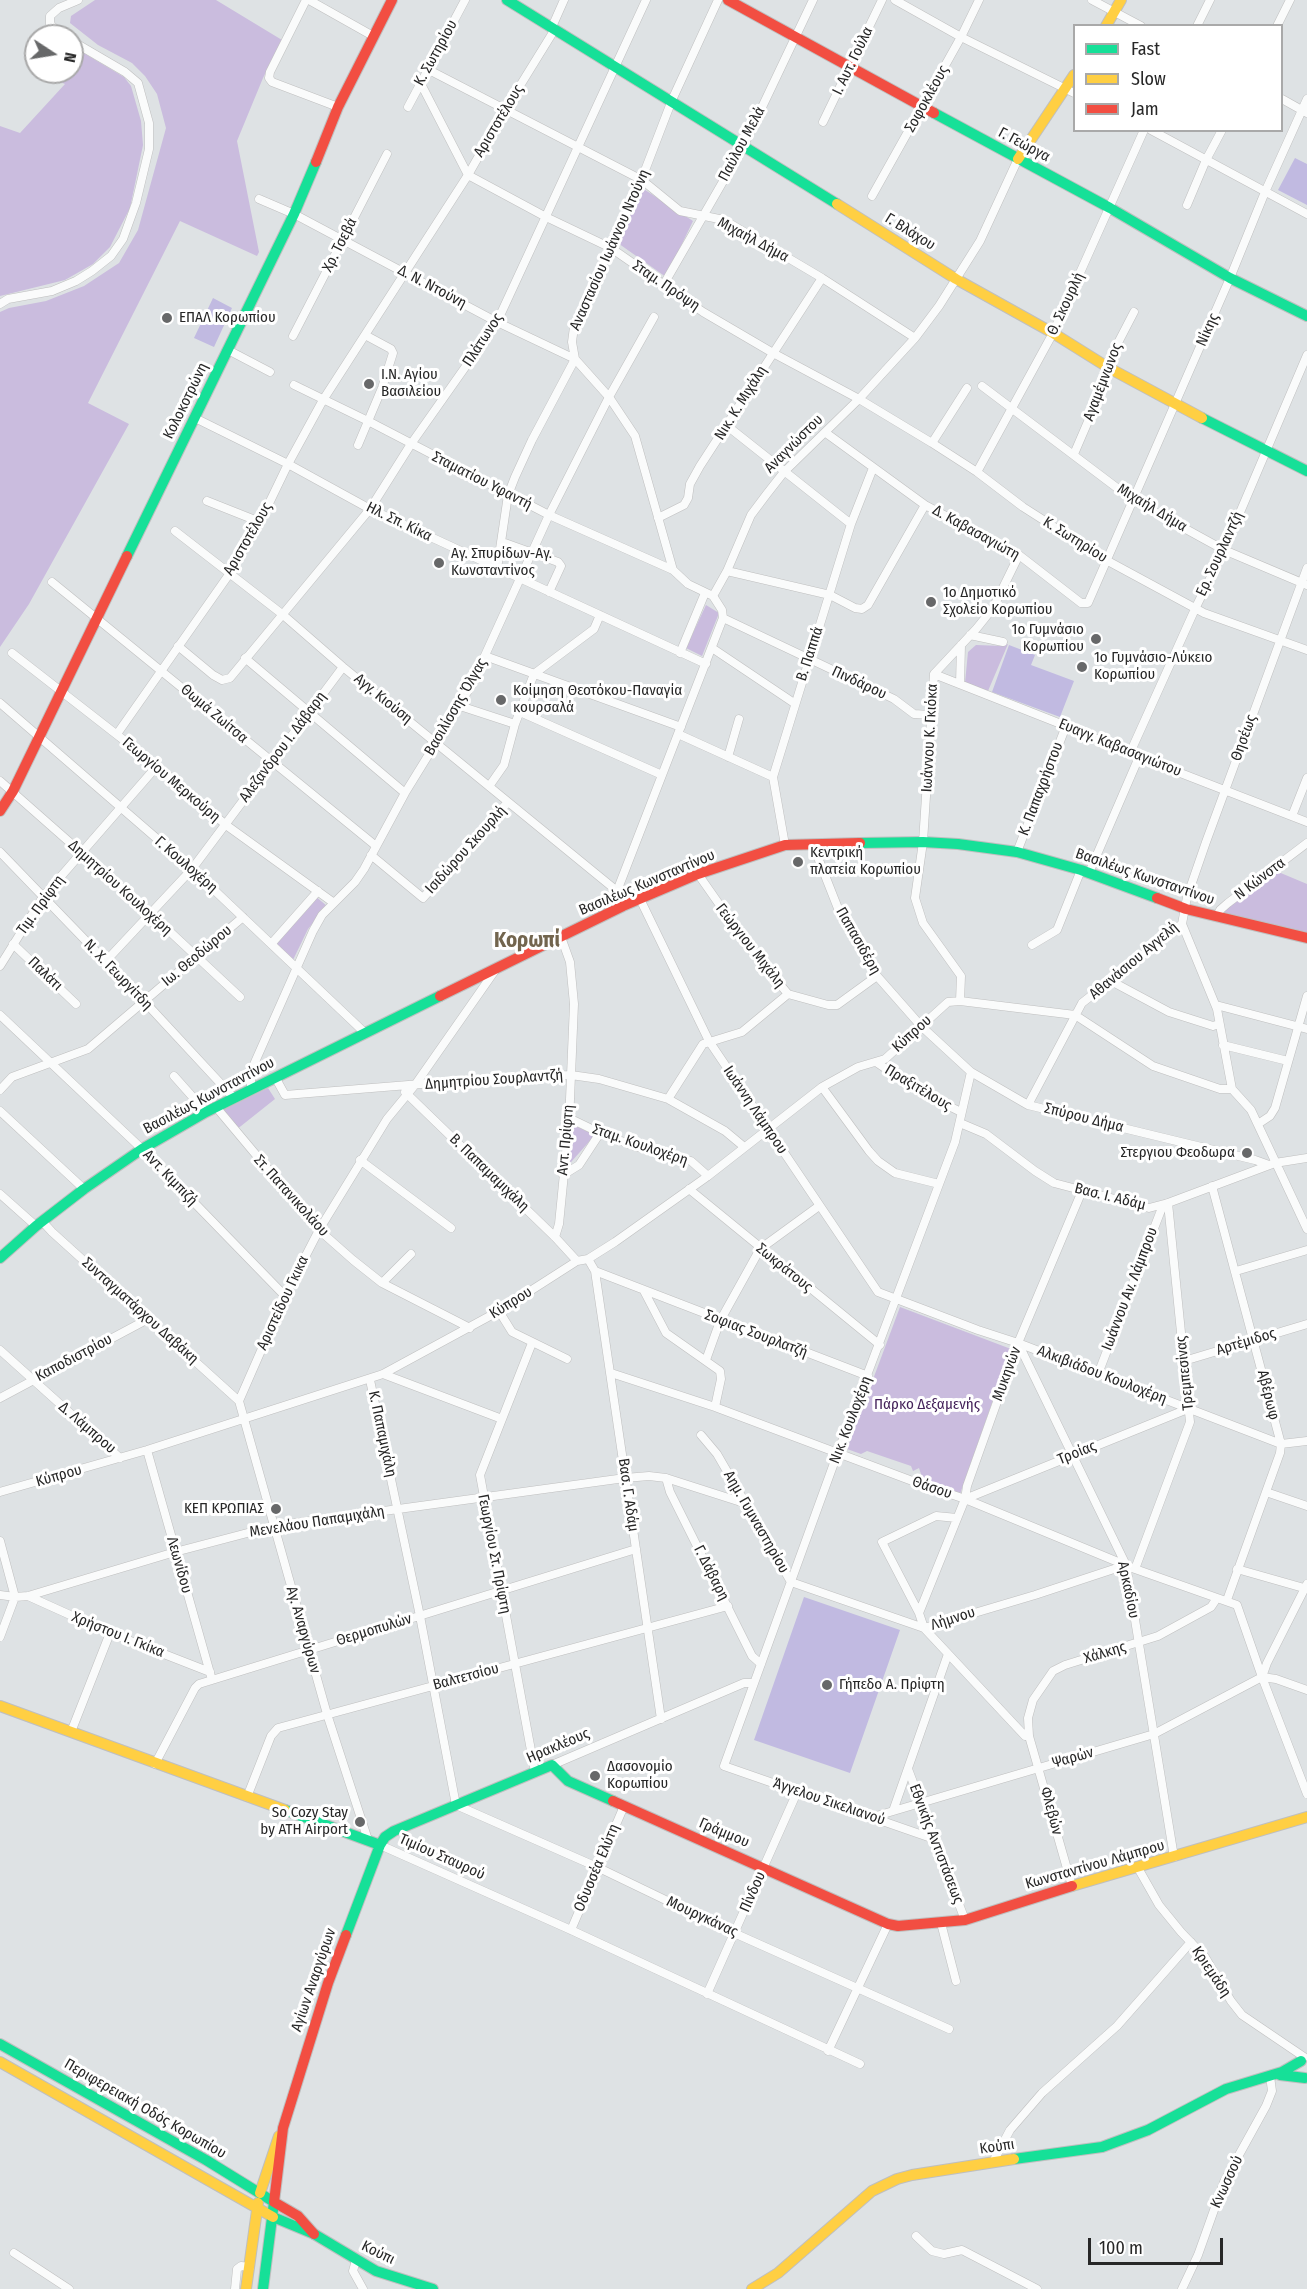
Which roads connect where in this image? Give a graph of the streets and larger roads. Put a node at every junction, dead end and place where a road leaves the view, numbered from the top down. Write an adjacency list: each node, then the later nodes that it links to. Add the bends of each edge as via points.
1 (78, 0): 19 (street, via 59,8 50,16)
2 (308, 0): 25 (street); 37 (street, via 269,78)
3 (392, 0): 25 (street, Κολοκοτρώνη)
4 (465, 0): 31 (street, Κ. Σωτηρίου)
5 (507, 0): 24 (street, Γ. Βλάχου)
6 (564, 0): 24 (street, Αριστοτέλους)
7 (646, 0): 29 (street, Πλάτωνος)
8 (718, 0): 35 (street, Αναστασίου Ιωάννου Ντούνη)
9 (728, 0): 27 (street, Γ. Γεώργα)
10 (813, 0): 27 (street, Παύλου Μελά)
11 (882, 0): 30 (street, Ι. Αυτ. Γούλα)
12 (895, 0): 26 (street)
13 (979, 0): 26 (street, Σοφοκλέους)
14 (1092, 0): 18 (street)
15 (1121, 0): 18 (street)
16 (1210, 0): 22 (street)
17 (1290, 0): 23 (street)
18 (1115, 12): 20 (street); 21 (street)
19 (50, 24)
20 (1107, 24)
21 (1137, 24)
22 (1198, 24)
23 (1278, 24)
24 (554, 28): 29 (street, Γ. Βλάχου); 40 (street, Αριστοτέλους)
25 (373, 36): 37 (street, Κολοκοτρώνη)
26 (961, 37): 33 (street); 39 (street, Σοφοκλέους)
27 (795, 38): 30 (street, Γ. Γεώργα); 46 (street, Παύλου Μελά)
28 (84, 48): 69 (street, via 138,83 148,123 149,149 136,203 123,239 111,256 92,271 52,291)
29 (615, 65): 35 (street, Γ. Βλάχου); 47 (street, Πλάτωνος)
30 (849, 68): 39 (street, Γ. Γεώργα); 42 (street, Ι. Αυτ. Γούλα)
31 (427, 69): 32 (street, Κ. Σωτηρίου); 40 (street, Μιχαήλ Δήμα)
32 (420, 82): 38 (street, Κ. Σωτηρίου); 51 (street)
33 (1070, 91): 49 (street, Αναγνώστου)
34 (1307, 99): 41 (street, Νίκης)
35 (672, 100): 46 (street, Γ. Βλάχου); 52 (street, Αναστασίου Ιωάννου Ντούνη)
36 (1283, 100): 41 (street)
37 (338, 107): 58 (street, Κολοκοτρώνη)
38 (408, 107)
39 (922, 107): 49 (street, Γ. Γεώργα); 54 (street, Σοφοκλέους)
40 (505, 110): 47 (street, Μιχαήλ Δήμα); 51 (street, Αριστοτέλους)
41 (1304, 112): 53 (street, Νίκης)
42 (823, 122)
43 (1143, 132): 57 (street, Θ. Σκουρλή)
44 (1155, 132): 50 (street)
45 (1221, 132): 50 (street)
46 (744, 145): 60 (street, Παύλου Μελά); 67 (street, Γ. Βλάχου)
47 (578, 148): 52 (street, Μιχαήλ Δήμα); 61 (street, Πλάτωνος)
48 (387, 154): 62 (street, Χρ. Τσεβά)
49 (1018, 159): 57 (street, Γ. Γεώργα); 67 (street, Αναγνώστου, via 980,241)
50 (1206, 160): 53 (street); 56 (street)
51 (468, 175): 61 (street, Σταμ. Πρόψη); 64 (street, Αριστοτέλους)
52 (642, 180): 60 (street, Μιχαήλ Δήμα, via 681,211); 63 (street, Αναστασίου Ιωάννου Ντούνη)
53 (1265, 192): 59 (street); 66 (street, Νίκης)
54 (872, 196)
55 (259, 199): 58 (street, Δ. Ν. Ντούνη)
56 (1187, 205)
57 (1110, 208): 66 (street, Γ. Γεώργα); 74 (street, Θ. Σκουρλή)
58 (294, 214): 62 (street, Δ. Ν. Ντούνη); 78 (street, Κολοκοτρώνη)
59 (1307, 214)
60 (702, 215): 65 (street, Μιχαήλ Δήμα, via 724,220); 68 (street, Παύλου Μελά)
61 (546, 217): 63 (street, Σταμ. Πρόψη); 73 (street, Πλάτωνος)
62 (343, 239): 64 (street, Δ. Ν. Ντούνη); 76 (street, Χρ. Τσεβά)
63 (611, 248): 68 (street, Σταμ. Πρόψη); 81 (street, Αναστασίου Ιωάννου Ντούνη, via 574,327)
64 (406, 274): 73 (street, Δ. Ν. Ντούνη); 75 (street, Αριστοτέλους)
65 (822, 278): 77 (street, Μιχαήλ Δήμα); 79 (street, Νικ. Κ. Μιχάλη)
66 (1230, 278): 71 (street, Γ. Γεώργα); 90 (street, Νίκης)
67 (956, 279): 74 (street, Γ. Βλάχου); 77 (street, Αναγνώστου)
68 (664, 284): 79 (street, Σταμ. Πρόψη)
69 (0, 304)
70 (1134, 312): 82 (street, Αγαμέμνωνος, via 1108,362)
71 (1307, 316)
72 (654, 317): 87 (street, Βασιλίσσης Όλγας)
73 (497, 322): 81 (street, Δ. Ν. Ντούνη); 97 (street, Πλάτωνος)
74 (1053, 333): 82 (street, Γ. Βλάχου); 91 (street, Θ. Σκουρλή)
75 (365, 335): 89 (street, Αριστοτέλους); 93 (street, via 393,353)
76 (293, 336)
77 (915, 338): 88 (street, Αναγνώστου)
78 (228, 350): 83 (street); 92 (street, Κολοκοτρώνη)
79 (773, 353): 88 (street, Σταμ. Πρόψη); 94 (street, Νικ. Κ. Μιχάλη)
80 (1307, 354): 99 (street, Ερ. Σουρλαντζή)
81 (575, 359): 87 (street, Δ. Ν. Ντούνη); 106 (street)
82 (1109, 368): 90 (street, Γ. Βλάχου); 100 (street, Αγαμέμνωνος)
83 (270, 372)
84 (294, 385): 89 (street, Σταματίου Υφαντή)
85 (982, 386): 91 (street, Μιχαήλ Δήμα)
86 (967, 388): 96 (street)
87 (609, 397): 111 (street, Βασιλίσσης Όλγας); 112 (street, Δ. Ν. Ντούνη, via 635,436)
88 (859, 399): 95 (street, Αναγνώστου); 96 (street, Κ. Σωτηρίου)
89 (323, 400): 93 (street, Σταματίου Υφαντή); 101 (street, Αριστοτέλους)
90 (1175, 405): 99 (street, Γ. Βλάχου); 107 (street, Νίκης)
91 (1013, 409): 100 (street, Μιχαήλ Δήμα); 105 (street, Θ. Σκουρλή)
92 (195, 418): 101 (street, Ηλ. Σπ. Κίκα); 135 (street, Κολοκοτρώνη)
93 (368, 421): 97 (street, Σταματίου Υφαντή); 98 (street)
94 (726, 425): 104 (street); 112 (street, Νικ. Κ. Μιχάλη, via 690,484 684,506)
95 (826, 433): 102 (street, Δ. Καβασαγιώτη); 104 (street, Αναγνώστου)
96 (932, 443): 105 (street, Κ. Σωτηρίου)
97 (411, 444): 106 (street, Σταματίου Υφαντή); 110 (street, Πλάτωνος)
98 (358, 445)
99 (1266, 452): 103 (street, Γ. Βλάχου); 117 (street, Ερ. Σουρλαντζή)
100 (1074, 454): 107 (street, Μιχαήλ Δήμα)
101 (288, 464): 110 (street, Ηλ. Σπ. Κίκα); 113 (street, Αριστοτέλους)
102 (873, 468): 109 (street, Δ. Καβασαγιώτη); 114 (street, Β. Παππά)
103 (1307, 471)
104 (784, 472): 114 (street); 124 (street, Αναγνώστου, via 752,515)
105 (977, 472): 120 (street, Κ. Σωτηρίου)
106 (508, 495): 111 (street, Σταματίου Υφαντή); 116 (street)
107 (1133, 500): 117 (street, Μιχαήλ Δήμα); 120 (street, Νίκης)
108 (207, 501): 113 (street)
109 (925, 505): 119 (street, Δ. Καβασαγιώτη); 131 (street, via 868,605 855,608)
110 (370, 509): 122 (street, Ηλ. Σπ. Κίκα); 133 (street, Πλάτωνος)
111 (549, 515): 118 (street, Βασιλίσσης Όλγας); 123 (street, Σταματίου Υφαντή)
112 (658, 518): 123 (street, Δ. Ν. Ντούνη)
113 (260, 522): 125 (street, Αριστοτέλους)
114 (851, 524): 131 (street, Β. Παππά)
115 (175, 531): 125 (street, Αγγ. Κιούση)
116 (502, 542): 118 (street); 122 (street)
117 (1224, 550): 128 (street, Μιχαήλ Δήμα); 132 (street, Ερ. Σουρλαντζή)
118 (533, 554): 126 (street, Βασιλίσσης Όλγας); 129 (street, via 561,566)
119 (1019, 555): 120 (street, Δ. Καβασαγιώτη, via 1086,604); 137 (street, Ιωάννου Κ. Γκιόκα, via 993,608)
120 (1106, 560): 132 (street, Κ. Σωτηρίου)
121 (1307, 568): 128 (street, Θησέως)
122 (498, 569): 126 (street, Ηλ. Σπ. Κίκα)
123 (673, 570): 130 (street, via 688,584)
124 (727, 571): 130 (street, Αναγνώστου); 131 (street)
125 (230, 573): 133 (street, Αγγ. Κιούση); 141 (street, Αριστοτέλους)
126 (521, 580): 129 (street, Ηλ. Σπ. Κίκα); 146 (street, Βασιλίσσης Όλγας)
127 (52, 582): 135 (street, Θωμά Ζωίτσα)
128 (1304, 584): 138 (street, Θησέως)
129 (549, 592): 134 (street, Ηλ. Σπ. Κίκα)
130 (709, 594): 136 (street, via 722,610); 144 (street, Αναγνώστου)
131 (830, 595): 148 (street, Β. Παππά)
132 (1195, 609): 138 (street, Κ. Σωτηρίου); 169 (street, Ερ. Σουρλαντζή)
133 (282, 614): 147 (street, Πλάτωνος); 150 (street, Αγγ. Κιούση)
134 (600, 615): 144 (street, Ηλ. Σπ. Κίκα); 152 (street, via 594,628)
135 (97, 618): 151 (street, Θωμά Ζωίτσα); 155 (street, Κολοκοτρώνη)
136 (723, 618): 142 (street); 148 (street, Πινδάρου)
137 (970, 636): 139 (street); 140 (street, Ιωάννου Κ. Γκιόκα)
138 (1279, 639): 143 (street, Κ. Σωτηρίου); 179 (street, Θησέως)
139 (1003, 642)
140 (961, 645): 153 (street, Ιωάννου Κ. Γκιόκα); 154 (street)
141 (178, 646): 147 (street, Πλάτωνος, via 222,680 230,678); 151 (street, Αριστοτέλους)
142 (712, 648): 149 (street); 157 (street)
143 (1307, 650)
144 (680, 652): 149 (street, Ηλ. Σπ. Κίκα)
145 (12, 653): 155 (street, Γεωργίου Μερκούρη)
146 (485, 656): 152 (street); 158 (street, Βασιλίσσης Όλγας)
147 (245, 658): 159 (street)
148 (808, 659): 157 (street, Β. Παππά); 161 (street, Πινδάρου, via 894,699 914,714)
149 (706, 664): 165 (street)
150 (343, 667): 159 (street, Αλεζανδρου Ι. Δάβαρη); 168 (street, Αγγ. Κιούση)
151 (162, 670): 166 (street, Αριστοτέλους); 172 (street, Θωμά Ζωίτσα)
152 (534, 674): 160 (street); 165 (street)
153 (934, 674): 154 (street, Ευαγγ. Καβασαγιώτου); 161 (street, Ιωάννου Κ. Γκιόκα)
154 (960, 684): 164 (street, Ευαγγ. Καβασαγιώτου)
155 (62, 692): 166 (street, Γεωργίου Μερκούρη); 167 (street, Κολοκοτρώνη)
156 (0, 702): 167 (street, Γ. Κουλοχέρη)
157 (794, 703): 175 (street, Β. Παππά)
158 (460, 706): 163 (street); 168 (street, Βασιλίσσης Όλγας)
159 (308, 712): 172 (street, Αλεζανδρου Ι. Δάβαρη); 181 (street)
160 (520, 712): 163 (street); 174 (street)
161 (930, 715): 188 (street, Ιωάννου Κ. Γκιόκα)
162 (739, 719): 170 (street)
163 (515, 724): 178 (street, via 504,765)
164 (1066, 726): 169 (street, Ευαγγ. Καβασαγιώτου); 194 (street, Κ. Παπαχρήστου)
165 (680, 730): 170 (street); 174 (street)
166 (117, 734): 173 (street, Γεωργίου Μερκούρη)
167 (40, 736): 180 (street, Κολοκοτρώνη); 183 (street, Γ. Κουλοχέρη)
168 (436, 741): 178 (street, Αγγ. Κιούση); 181 (street, Βασιλίσσης Όλγας)
169 (1130, 753): 171 (street, Ευαγγ. Καβασαγιώτου)
170 (728, 757): 175 (street)
171 (1139, 757): 179 (street, Ευαγγ. Καβασαγιώτου); 198 (street)
172 (270, 762): 187 (street, Αλεζανδρου Ι. Δάβαρη); 192 (street, Θωμά Ζωίτσα)
173 (157, 766): 183 (street, Τιμ. Πρίφτη); 187 (street, Γεωργίου Μερκούρη)
174 (662, 775): 201 (street)
175 (773, 777): 190 (street, Β. Παππά)
176 (1307, 778): 185 (street)
177 (0, 781): 180 (street, Δημητρίου Κουλοχέρη)
178 (490, 785): 182 (street, Αγγ. Κιούση)
179 (1225, 790): 185 (street, Ευαγγ. Καβασαγιώτου); 206 (street, Θησέως)
180 (13, 791): 184 (street, Κολοκοτρώνη); 195 (street, Δημητρίου Κουλοχέρη)
181 (405, 793): 192 (street, Βασιλίσσης Όλγας)
182 (508, 802): 196 (street, Ισιδώρου Σκουρλή, via 423,898); 201 (street, Αγγ. Κιούση)
183 (120, 808): 195 (street, Τιμ. Πρίφτη); 197 (street, Γ. Κουλοχέρη)
184 (0, 811)
185 (1292, 816): 186 (street, Ευαγγ. Καβασαγιώτου)
186 (1307, 822)
187 (226, 825): 197 (street, Αλεζανδρου Ι. Δάβαρη); 200 (street, Γεωργίου Μερκούρη)
188 (923, 842): 191 (street, Βασιλέως Κωνσταντίνου); 194 (street, Βασιλέως Κωνσταντίνου); 227 (street, Ιωάννου Κ. Γκιόκα, via 915,898 923,923 961,976)
189 (1307, 843): 209 (street, Ν Κώνστα, via 1228,903)
190 (785, 845): 191 (street, Βασιλέως Κωνσταντίνου); 199 (street, Βασιλέως Κωνσταντίνου)
191 (813, 845): 221 (street, Παπασιδέρη, via 841,916)
192 (376, 846): 196 (street, Βασιλίσσης Όλγας)
193 (0, 852): 202 (street, Ν. Χ. Γεωργίτδη)
194 (1017, 852): 198 (street, Βασιλέως Κωνσταντίνου)
195 (81, 853): 202 (street, Τιμ. Πρίφτη); 207 (street, Δημητρίου Κουλοχέρη)
196 (371, 855): 204 (street, Βασιλίσσης Όλγας, via 355,882)
197 (192, 869): 207 (street, Αλεζανδρου Ι. Δάβαρη); 208 (street, Γ. Κουλοχέρη)
198 (1085, 871): 206 (street, Βασιλέως Κωνσταντίνου); 215 (street, via 1057,930)
199 (698, 874): 203 (street, Βασιλέως Κωνσταντίνου); 223 (street, Γεώργιου Μιχάλη)
200 (318, 891): 204 (street, Γεωργίου Μερκούρη); 213 (street)
201 (617, 891): 205 (street)
202 (43, 897): 214 (street, Τιμ. Πρίφτη); 217 (street, Ν. Χ. Γεωργίτδη)
203 (640, 899): 205 (street, Βασιλέως Κωνσταντίνου); 236 (street, Ιωάννη Λάμπρου)
204 (334, 903): 219 (street, Βασιλίσσης Όλγας, via 313,931)
205 (623, 906): 211 (street, Βασιλέως Κωνσταντίνου)
206 (1186, 909): 209 (street, Βασιλέως Κωνσταντίνου); 210 (street, Αθανάσιου Αγγελή)
207 (151, 914): 216 (street, Δημητρίου Κουλοχέρη); 217 (street, Αλεζανδρου Ι. Δάβαρη)
208 (243, 917): 213 (street, Γ. Κουλοχέρη); 216 (street, Ιω. Θεοδώρου)
209 (1217, 917): 212 (street, Βασιλέως Κωνσταντίνου)
210 (1182, 924): 222 (street, Αθανάσιου Αγγελή); 229 (street)
211 (561, 937): 220 (street, Βασιλέως Κωνσταντίνου); 242 (street, Αντ. Πρίφτη, via 573,974)
212 (1307, 938)
213 (272, 943): 219 (street, Γ. Κουλοχέρη)
214 (13, 944): 218 (street, Τιμ. Πρίφτη); 228 (street, Παλάτι)
215 (1032, 945)
216 (196, 956): 225 (street, Δημητρίου Κουλοχέρη); 226 (street, Ιω. Θεοδώρου)
217 (105, 962): 226 (street, Ν. Χ. Γεωργίτδη)
218 (0, 966)
219 (298, 969): 235 (street, Γ. Κουλοχέρη); 248 (street, Βασιλίσσης Όλγας, via 251,1071)
220 (496, 969): 235 (street, Βασιλέως Κωνσταντίνου); 245 (street, Αριστείδου Γκικα)
221 (877, 976): 223 (street, Γεώργιου Μιχάλη, via 837,1005); 233 (street, Παπασιδέρη)
222 (1111, 981): 231 (street, Αθανάσιου Αγγελή, via 1083,1003); 232 (street, via 1169,1012 1213,1026)
223 (788, 994): 236 (street, via 742,1032)
224 (1307, 996): 234 (street)
225 (240, 997)
226 (144, 1001): 240 (street, Ιω. Θεοδώρου, via 88,1048); 252 (street, Ν. Χ. Γεωργίτδη)
227 (960, 1001): 231 (street); 233 (street, Κύπρου, via 945,1004)
228 (76, 1004)
229 (1216, 1005): 232 (street); 234 (street)
230 (0, 1015): 240 (street, Αντ. Κιμπιζή)
231 (1075, 1015): 249 (street, via 1152,1066 1220,1089); 254 (street, Αθανάσιου Αγγελή)
232 (1219, 1024): 237 (street)
233 (921, 1026): 239 (street, Κύπρου, via 885,1059); 241 (street, Σπύρου Δήμα)
234 (1303, 1028): 238 (street)
235 (365, 1033): 244 (street, Βασιλέως Κωνσταντίνου)
236 (709, 1041): 253 (street, via 692,1059); 261 (street, Ιωάννη Λάμπρου)
237 (1223, 1045): 238 (street); 249 (street)
238 (1288, 1061): 260 (street, via 1275,1108)
239 (876, 1062): 247 (street, Κύπρου, via 858,1067); 257 (street, Πραξιτέλους, via 920,1092)
240 (51, 1063): 250 (street, Ιω. Θεοδώρου, via 12,1077); 264 (street, Αντ. Κιμπιζή)
241 (971, 1072): 254 (street, Σπύρου Δήμα); 257 (street, Νικ. Κουλοχέρη)
242 (571, 1075): 245 (street, Δημητρίου Σουρλαντζή); 253 (street, Δημητρίου Σουρλαντζή); 258 (street, Αντ. Πρίφτη)
243 (174, 1076): 255 (street, Στ. Πατανικολάου)
244 (275, 1077): 246 (street, Δημητρίου Σουρλαντζή, via 285,1095); 248 (street, Βασιλέως Κωνσταντίνου)
245 (415, 1085): 246 (street, Δημητρίου Σουρλαντζή); 251 (street, Αριστείδου Γκικα)
246 (400, 1087): 251 (street, Β. Παπαμαμιχάλη)
247 (822, 1087): 261 (street, Κύπρου); 270 (street, via 879,1161 896,1173)
248 (251, 1089): 252 (street, Βασιλέως Κωνσταντίνου)
249 (1232, 1089): 260 (street, via 1246,1102)
250 (0, 1090)
251 (406, 1094): 266 (street, Αριστείδου Γκικα); 282 (street, Β. Παπαμαμιχάλη)
252 (234, 1098): 255 (street, Βασιλέως Κωνσταντίνου)
253 (668, 1099): 263 (street, Δημητρίου Σουρλαντζή, via 725,1131)
254 (1028, 1105): 267 (street, Σπύρου Δήμα)
255 (211, 1110): 264 (street, Βασιλέως Κωνσταντίνου); 281 (street, Στ. Πατανικολάου)
256 (0, 1111): 272 (street)
257 (961, 1112): 259 (street, Νικ. Κουλοχέρη)
258 (569, 1118): 262 (street, Σταμ. Κουλοχέρη); 268 (street, Αντ. Πρίφτη)
259 (960, 1123): 270 (street, Νικ. Κουλοχέρη); 274 (street, Βασ. Ι. Αδάμ, via 999,1142 1049,1180)
260 (1258, 1124): 267 (street)
261 (769, 1128): 263 (street, Κύπρου); 277 (street, Ιωάννη Λάμπρου)
262 (600, 1133): 268 (street, via 579,1165); 269 (street, Σταμ. Κουλοχέρη, via 691,1161)
263 (743, 1146): 269 (street, Κύπρου)
264 (142, 1149): 272 (street, Βασιλέως Κωνσταντίνου); 293 (street, Αντ. Κιμπιζή)
265 (1307, 1158): 267 (street, Βασ. Ι. Αδάμ)
266 (360, 1160): 279 (street); 281 (street, Αριστείδου Γκικα)
267 (1272, 1164): 271 (street, Βασ. Ι. Αδάμ); 280 (street)
268 (563, 1175): 282 (street, Αντ. Πρίφτη)
269 (708, 1176): 273 (street, Κύπρου)
270 (939, 1184): 294 (street, Νικ. Κουλοχέρη)
271 (1212, 1186): 276 (street, Βασ. Ι. Αδάμ); 290 (street, Αβέρωφ)
272 (84, 1189): 278 (street, Βασιλέως Κωνσταντίνου)
273 (689, 1189): 283 (street, Σωκράτους); 287 (street, Κύπρου)
274 (1082, 1191): 276 (street, Βασ. Ι. Αδάμ, via 1144,1208); 302 (street, Μυκηνών)
275 (0, 1194): 278 (street, Συνταγματάρχου Δαβάκη)
276 (1165, 1204): 307 (street, Τρεμπεσίνας); 310 (street, Ιωάννου Αν. Λάμπρου)
277 (819, 1206): 283 (street); 294 (street, Ιωάννη Λάμπρου, via 878,1292)
278 (39, 1223): 285 (street, Βασιλέως Κωνσταντίνου); 296 (street, Συνταγματάρχου Δαβάκη)
279 (451, 1228)
280 (1307, 1229)
281 (319, 1230): 291 (street, Στ. Πατανικολάου); 293 (street, Αριστείδου Γκικα)
282 (555, 1237): 288 (street, Β. Παπαμαμιχάλη)
283 (760, 1249): 297 (street); 303 (street, Σωκράτους)
284 (1307, 1250): 290 (street)
285 (1, 1254)
286 (411, 1254): 291 (street)
287 (588, 1259): 288 (street, Κύπρου); 289 (street)
288 (577, 1261): 295 (street, Κύπρου)
289 (595, 1271): 292 (street); 308 (street, Βασ. Γ. Αδάμ)
290 (1236, 1271): 300 (street, Αβέρωφ)
291 (382, 1283): 299 (street, Στ. Πατανικολάου)
292 (644, 1291): 297 (street, Σοφιας Σουρλατζή); 306 (street, via 666,1333)
293 (285, 1296): 315 (street, Αριστείδου Γκικα)
294 (897, 1301): 302 (street, Αλκιβιάδου Κουλοχέρη); 303 (street, Νικ. Κουλοχέρη)
295 (499, 1311): 299 (street, Κύπρου); 301 (street, via 512,1332)
296 (148, 1319): 312 (street, Καποδιστρίου); 315 (street, Συνταγματάρχου Δαβάκη)
297 (720, 1321): 306 (street); 311 (street, Σοφιας Σουρλατζή)
298 (1307, 1324): 300 (street, Αρτέμιδος)
299 (470, 1328): 309 (street, Κύπρου)
300 (1254, 1340): 307 (street, Αρτέμιδος); 322 (street, Αβέρωφ)
301 (532, 1343): 305 (street); 319 (street, Γεωργίου Στ. Πρίφτη)
302 (1018, 1343): 310 (street, Αλκιβιάδου Κουλοχέρη); 325 (street, Αρκαδίου); 332 (street, Μυκηνών)
303 (880, 1345): 311 (street, Νικ. Κουλοχέρη)
304 (0, 1350): 312 (street, Δ. Λάμπρου)
305 (567, 1359)
306 (706, 1360): 316 (street, via 721,1375)
307 (1185, 1361): 317 (street, Τρεμπεσίνας)
308 (612, 1373): 316 (street, Θάσου); 327 (street, Βασ. Γ. Αδάμ)
309 (383, 1374): 313 (street, Κύπρου); 319 (street)
310 (1098, 1374): 317 (street, Αλκιβιάδου Κουλοχέρη)
311 (868, 1376): 324 (street, Νικ. Κουλοχέρη)
312 (33, 1380): 314 (street, Καποδιστρίου); 326 (street, Δ. Λάμπρου)
313 (370, 1380): 318 (street, Κύπρου); 335 (street, Κ. Παπαμιχάλη)
314 (0, 1398)
315 (239, 1401): 318 (street)
316 (715, 1407): 324 (street, Θάσου)
317 (1190, 1408): 322 (street, Αλκιβιάδου Κουλοχέρη); 325 (street, Τροίας); 342 (street, Τρεμπεσίνας, via 1190,1422)
318 (244, 1419): 323 (street, Κύπρου); 337 (street, Αγ. Αναργύρων)
319 (502, 1419): 331 (street, Γεωργίου Στ. Πρίφτη, via 480,1475)
320 (701, 1435): 333 (street, Αημ. Γυμναστηρίου, via 717,1454)
321 (1307, 1441): 322 (street, Αλκιβιάδου Κουλοχέρη)
322 (1281, 1444): 330 (street)
323 (147, 1450): 326 (street, Κύπρου); 340 (street, Λεωνίδου)
324 (838, 1452): 332 (street, Θάσου); 344 (street, Νικ. Κουλοχέρη)
325 (1072, 1456): 332 (street, Τροίας); 341 (street, Αρκαδίου)
326 (120, 1458): 329 (street, Κύπρου)
327 (625, 1478): 328 (street, Μενελάου Παπαμιχάλη); 331 (street, Μενελάου Παπαμιχάλη); 339 (street, Βασ. Γ. Αδάμ)
328 (666, 1478): 333 (street, Μενελάου Παπαμιχάλη); 352 (street, Γ. Δάβαρη)
329 (0, 1492)
330 (1266, 1492): 334 (street); 343 (street)
331 (483, 1497): 335 (street, Μενελάου Παπαμιχάλη); 346 (street, Γεωργίου Στ. Πρίφτη)
332 (965, 1499): 336 (street, Μυκηνών); 341 (street, Θάσου)
333 (744, 1503): 344 (street, Αημ. Γυμναστηρίου)
334 (1307, 1506)
335 (398, 1510): 337 (street, Μενελάου Παπαμιχάλη); 354 (street, Κ. Παπαμιχάλη)
336 (957, 1518): 353 (street, Μυκηνών); 353 (street, Λήμνου, via 936,1516 882,1542)
337 (274, 1526): 340 (street, Μενελάου Παπαμιχάλη); 360 (street, Αγ. Αναργύρων)
338 (0, 1541): 349 (street)
339 (636, 1549): 346 (street, Θερμοπυλών); 355 (street, Βασ. Γ. Αδάμ)
340 (175, 1552): 348 (street, Μενελάου Παπαμιχάλη); 364 (street, Λεωνίδου)
341 (1126, 1565): 342 (street, Θάσου); 356 (street, Λήμνου); 359 (street, Αρκαδίου)
342 (1135, 1569): 350 (street, Θάσου)
343 (1237, 1569): 345 (street); 351 (street)
344 (791, 1582): 356 (street, Αημ. Γυμναστηρίου); 363 (street, Νικ. Κουλοχέρη)
345 (1306, 1587): 365 (street)
346 (501, 1590): 354 (street, Θερμοπυλών); 362 (street, Γεωργίου Στ. Πρίφτη)
347 (0, 1595): 349 (street, Μενελάου Παπαμιχάλη)
348 (28, 1596): 349 (street, Μενελάου Παπαμιχάλη); 357 (street, Χρήστου Ι. Γκίκα)
349 (15, 1597): 358 (street)
350 (1217, 1598): 351 (street, Θάσου); 359 (street, Χάλκης, via 1211,1607)
351 (1227, 1600): 365 (street, via 1237,1605)
352 (728, 1606): 355 (street, Βαλτετσίου); 363 (street, Γ. Δάβαρη, via 752,1656)
353 (920, 1613): 356 (street)
354 (420, 1616): 360 (street, Θερμοπυλών); 367 (street, Κ. Παπαμιχάλη)
355 (647, 1627): 362 (street, Βαλτετσίου); 371 (street, Βασ. Γ. Αδάμ)
356 (924, 1628): 361 (street, Λήμνου)
357 (110, 1633): 364 (street, Χρήστου Ι. Γκίκα); 372 (street)
358 (0, 1637)
359 (1139, 1642): 373 (street, Αρκαδίου); 374 (street, Χάλκης, via 1053,1671 1033,1700)
360 (309, 1650): 364 (street, Θερμοπυλών); 370 (street, Αγ. Αναργύρων)
361 (948, 1654): 374 (street, Λήμνου); 379 (street)
362 (515, 1663): 367 (street, Βαλτετσίου); 380 (street, Γεωργίου Στ. Πρίφτη)
363 (761, 1664): 366 (street, Νικ. Κουλοχέρη)
364 (211, 1676): 375 (street, Θερμοπυλών, via 195,1688)
365 (1262, 1677): 368 (street); 373 (street, Ψαρών); 382 (street)
366 (754, 1683): 371 (street, Ηρακλέους, via 744,1683); 377 (street, Νικ. Κουλοχέρη)
367 (433, 1686): 370 (street, Βαλτετσίου); 385 (street, Κ. Παπαμιχάλη)
368 (1307, 1690)
369 (0, 1706): 372 (street, Τιμίου Σταυρού)
370 (327, 1714): 383 (street, Βαλτετσίου, via 278,1728 271,1736); 391 (street, Αγ. Αναργύρων)
371 (661, 1719): 376 (street, Ηρακλέους)
372 (71, 1731): 375 (street, Τιμίου Σταυρού)
373 (1154, 1734): 378 (street, Ψαρών); 393 (street, Αρκαδίου)
374 (1029, 1736): 378 (street, Φλεβών)
375 (155, 1764): 383 (street, Τιμίου Σταυρού)
376 (552, 1765): 380 (street, Ηρακλέους); 386 (street, Γράμμου, via 568,1781)
377 (724, 1766): 381 (street, Άγγελου Σικελιανού)
378 (1040, 1768): 384 (street, Ψαρών); 397 (street, Φλεβών)
379 (908, 1769): 384 (street, Εθνικής Αντιστάσεως); 387 (street)
380 (535, 1772): 385 (street, Ηρακλέους)
381 (798, 1790): 388 (street, Άγγελου Σικελιανού); 395 (street, Πίνδου)
382 (1307, 1794)
383 (247, 1797): 391 (street, Τιμίου Σταυρού)
384 (921, 1802): 387 (street, Ψαρών); 390 (street, Εθνικής Αντιστάσεως)
385 (456, 1805): 392 (street, Ηρακλέους, via 388,1834); 394 (street, Μουργκάνας)
386 (624, 1806): 394 (street, Οδυσσέα Ελύτη); 395 (street, Γράμμου)
387 (893, 1811): 388 (street, Ψαρών)
388 (873, 1817): 390 (street, Άγγελου Σικελιανού)
389 (1307, 1817): 393 (street, Κωνσταντίνου Λάμπρου)
390 (934, 1839): 398 (street, Εθνικής Αντιστάσεως)
391 (368, 1840): 392 (street, Τιμίου Σταυρού)
392 (380, 1845): 401 (street, Τιμίου Σταυρού); 415 (street, Αγίων Αναργύρων, via 328,1983)
393 (1174, 1857): 396 (street, Κωνσταντίνου Λάμπρου)
394 (597, 1867): 401 (street, Οδυσσέα Ελύτη); 402 (street, Μουργκάνας)
395 (764, 1867): 400 (street, Γράμμου); 402 (street, Πίνδου)
396 (1138, 1868): 397 (street, Κωνσταντίνου Λάμπρου); 403 (street, Κριεμάδη, via 1159,1905)
397 (1072, 1886): 398 (street, Κωνσταντίνου Λάμπρου)
398 (965, 1920): 399 (street, Κωνσταντίνου Λάμπρου)
399 (941, 1923): 400 (street, Κωνσταντίνου Λάμπρου); 404 (street)
400 (888, 1924): 405 (street)
401 (571, 1930): 406 (street, Τιμίου Σταυρού)
402 (734, 1933): 405 (street, Μουργκάνας); 406 (street, Πίνδου)
403 (1191, 1942): 410 (street, Κριεμάδη, via 1242,2015); 416 (street, via 1117,2026 1042,2093 1010,2130)
404 (956, 1981)
405 (857, 1987): 407 (street, Μουργκάνας); 409 (street)
406 (707, 1994): 409 (street, Τιμίου Σταυρού)
407 (949, 2030)
408 (0, 2044): 417 (street, Περιφερειακή Οδός Κορωπίου)
409 (828, 2051): 412 (street, Τιμίου Σταυρού)
410 (1304, 2058): 413 (street, via 1290,2069); 414 (street, via 1301,2070)
411 (0, 2062): 418 (street, Περιφερειακή Οδός Κορωπίου)
412 (860, 2064)
413 (1270, 2076): 414 (street); 416 (street, Κούπι, via 1226,2090 1119,2142 1084,2151); 436 (street, Κνωσσού, via 1272,2091 1266,2106 1224,2182)
414 (1306, 2079)
415 (283, 2128): 417 (street, Αγίων Αναργύρων); 419 (street, Αγίων Αναργύρων)
416 (993, 2162): 434 (street, Κούπι, via 912,2175 882,2186 778,2273)
417 (260, 2193): 419 (street, Περιφερειακή Οδός Κορωπίου); 420 (street, Αγίων Αναργύρων)
418 (230, 2194): 420 (street, Περιφερειακή Οδός Κορωπίου); 422 (street, via 248,2214)
419 (274, 2202): 421 (street, Αγίων Αναργύρων); 423 (street, Κούπι, via 298,2217)
420 (257, 2209): 421 (street, Περιφερειακή Οδός Κορωπίου); 422 (street, Αγίων Αναργύρων)
421 (273, 2217): 423 (street, Κούπι); 431 (street, Αγίων Αναργύρων)
422 (254, 2229): 427 (street, Αγίων Αναργύρων)
423 (314, 2234): 426 (street, Κούπι)
424 (916, 2235): 435 (street, via 932,2251 944,2254 962,2250)
425 (14, 2253): 428 (street)
426 (356, 2260): 432 (street, via 353,2271); 433 (street, Κούπι, via 399,2280)
427 (250, 2267): 429 (street, via 237,2269); 430 (street, Αγίων Αναργύρων)
428 (69, 2289)
429 (235, 2289)
430 (246, 2289)
431 (263, 2289)
432 (363, 2289)
433 (433, 2289)
434 (752, 2289)
435 (1037, 2289)
436 (1182, 2289)

